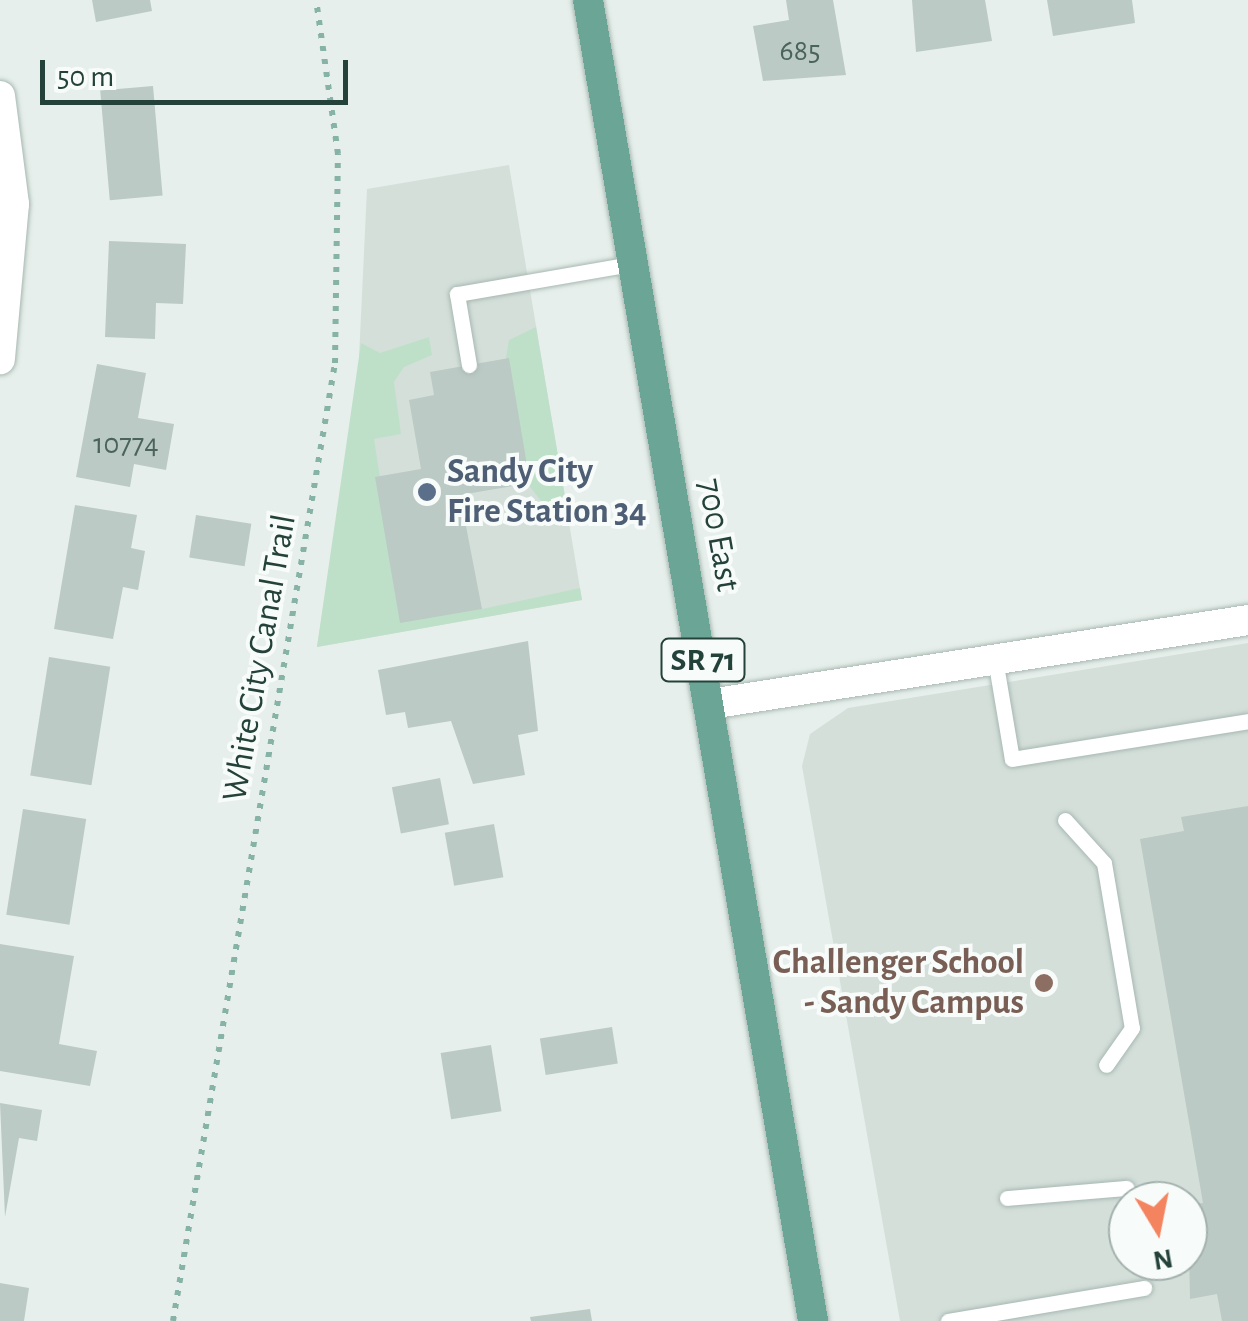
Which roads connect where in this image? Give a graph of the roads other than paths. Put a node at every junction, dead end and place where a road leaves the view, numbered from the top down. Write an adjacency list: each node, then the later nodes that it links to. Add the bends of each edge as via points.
1 (588, 0): 3 (main road, 700 East / SR 71)
2 (0, 96): 4 (street, via 14,204)
3 (636, 263): 6 (lane, via 458,294); 9 (main road, 700 East / SR 71)
4 (4, 320): 5 (street)
5 (0, 359)
6 (469, 365)
7 (1248, 620): 8 (street)
8 (995, 659): 9 (street); 10 (lane, via 1012,759)
9 (710, 704): 16 (main road, 700 East / SR 71)
10 (1248, 720)
11 (1065, 820): 12 (lane, via 1104,862 1132,1028)
12 (1106, 1065)
13 (1108, 1190): 14 (lane)
14 (1006, 1198)
15 (1144, 1288): 17 (lane)
16 (813, 1321)
17 (948, 1321)

